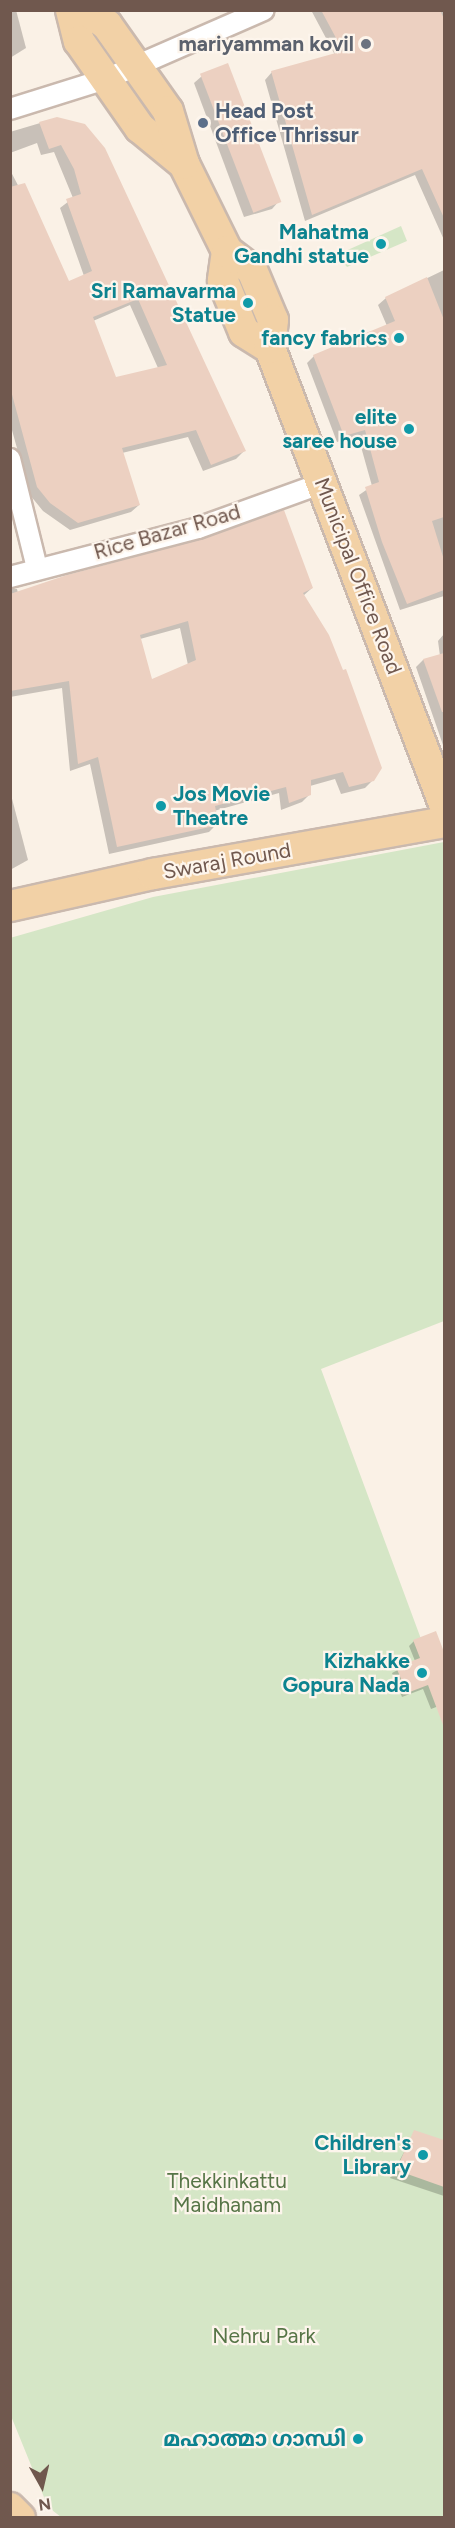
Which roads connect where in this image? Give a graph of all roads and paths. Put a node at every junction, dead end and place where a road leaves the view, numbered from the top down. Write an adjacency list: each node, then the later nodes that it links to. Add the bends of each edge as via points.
1 (71, 10): 6 (main road, Municipal Office Road, via 79,41)
2 (87, 10): 5 (main road, Municipal Office Road, via 107,25)
3 (264, 10): 4 (street)
4 (227, 19): 5 (street)
5 (137, 66): 6 (street); 8 (main road, Municipal Office Road, via 168,111)
6 (106, 79): 7 (street); 8 (main road, Municipal Office Road, via 140,128)
7 (10, 109)
8 (184, 164): 10 (main road, Municipal Office Road, via 227,251 223,281 244,332 270,348)
9 (10, 459): 11 (street)
10 (322, 483): 11 (street, Rice Bazar Road, via 198,528); 13 (main road, Municipal Office Road)
11 (37, 568): 12 (street, Rice Bazar Road)
12 (10, 577)
13 (444, 803)
14 (444, 822): 15 (main road, Swaraj Round, via 153,874)
15 (10, 906)
16 (10, 2508): 17 (main road)
17 (21, 2517)

